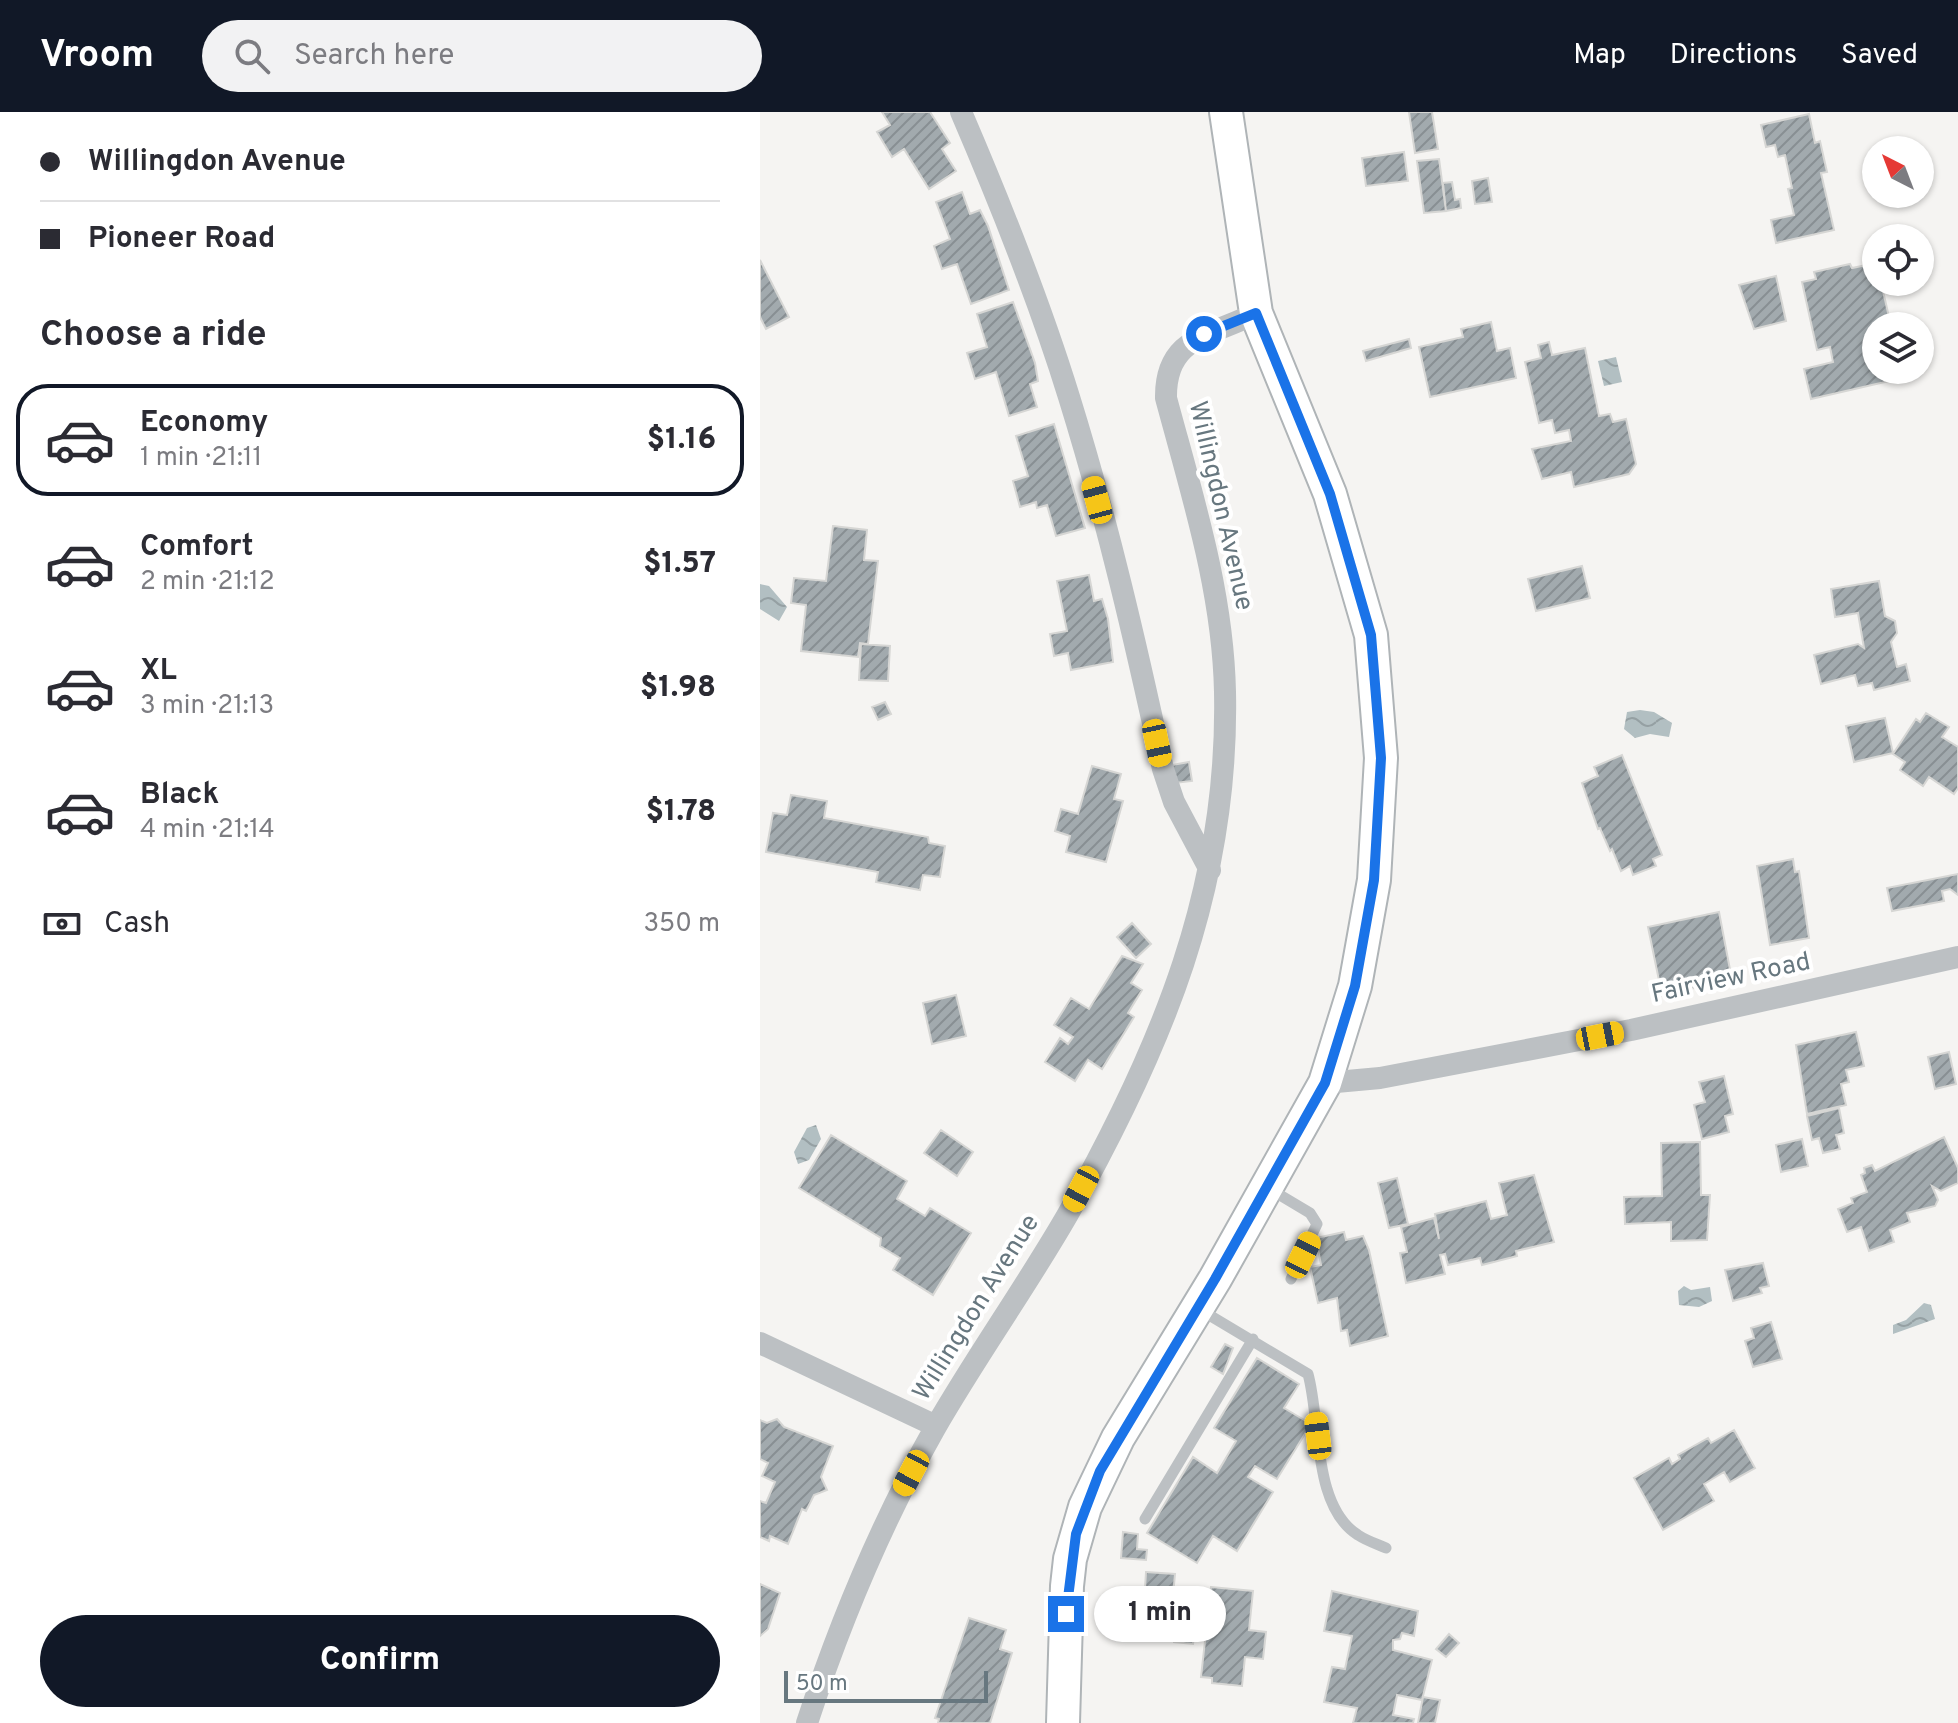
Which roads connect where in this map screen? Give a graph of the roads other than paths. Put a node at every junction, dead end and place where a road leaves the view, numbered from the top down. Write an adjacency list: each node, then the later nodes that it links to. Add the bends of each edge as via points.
1 (961, 112): 4 (street, via 1000,204 1068,396 1112,552 1163,769)
2 (1226, 112): 3 (main road)
3 (1247, 316): 4 (street, Willingdon Avenue, via 1186,345 1166,376 1166,398 1215,586 1225,692); 6 (main road, via 1330,494 1371,635 1381,758 1374,880 1355,986)
4 (1210, 870): 12 (street, Willingdon Avenue, via 1178,984 1146,1063 1068,1214)
5 (1958, 957): 6 (street, Fairview Road, via 1631,1030 1380,1078)
6 (1325, 1083): 7 (main road)
7 (1267, 1187): 8 (lane, via 1310,1213 1317,1224); 9 (main road)
8 (1291, 1279)
9 (1198, 1308): 10 (lane); 15 (main road, via 1100,1471 1076,1534 1067,1586)
10 (1253, 1339): 13 (lane); 14 (lane, via 1308,1374 1328,1492 1356,1534)
11 (760, 1343): 12 (street)
12 (936, 1426): 16 (street, Willingdon Avenue, via 847,1615)
13 (1145, 1519)
14 (1386, 1548)
15 (1060, 1719)
16 (807, 1723)

